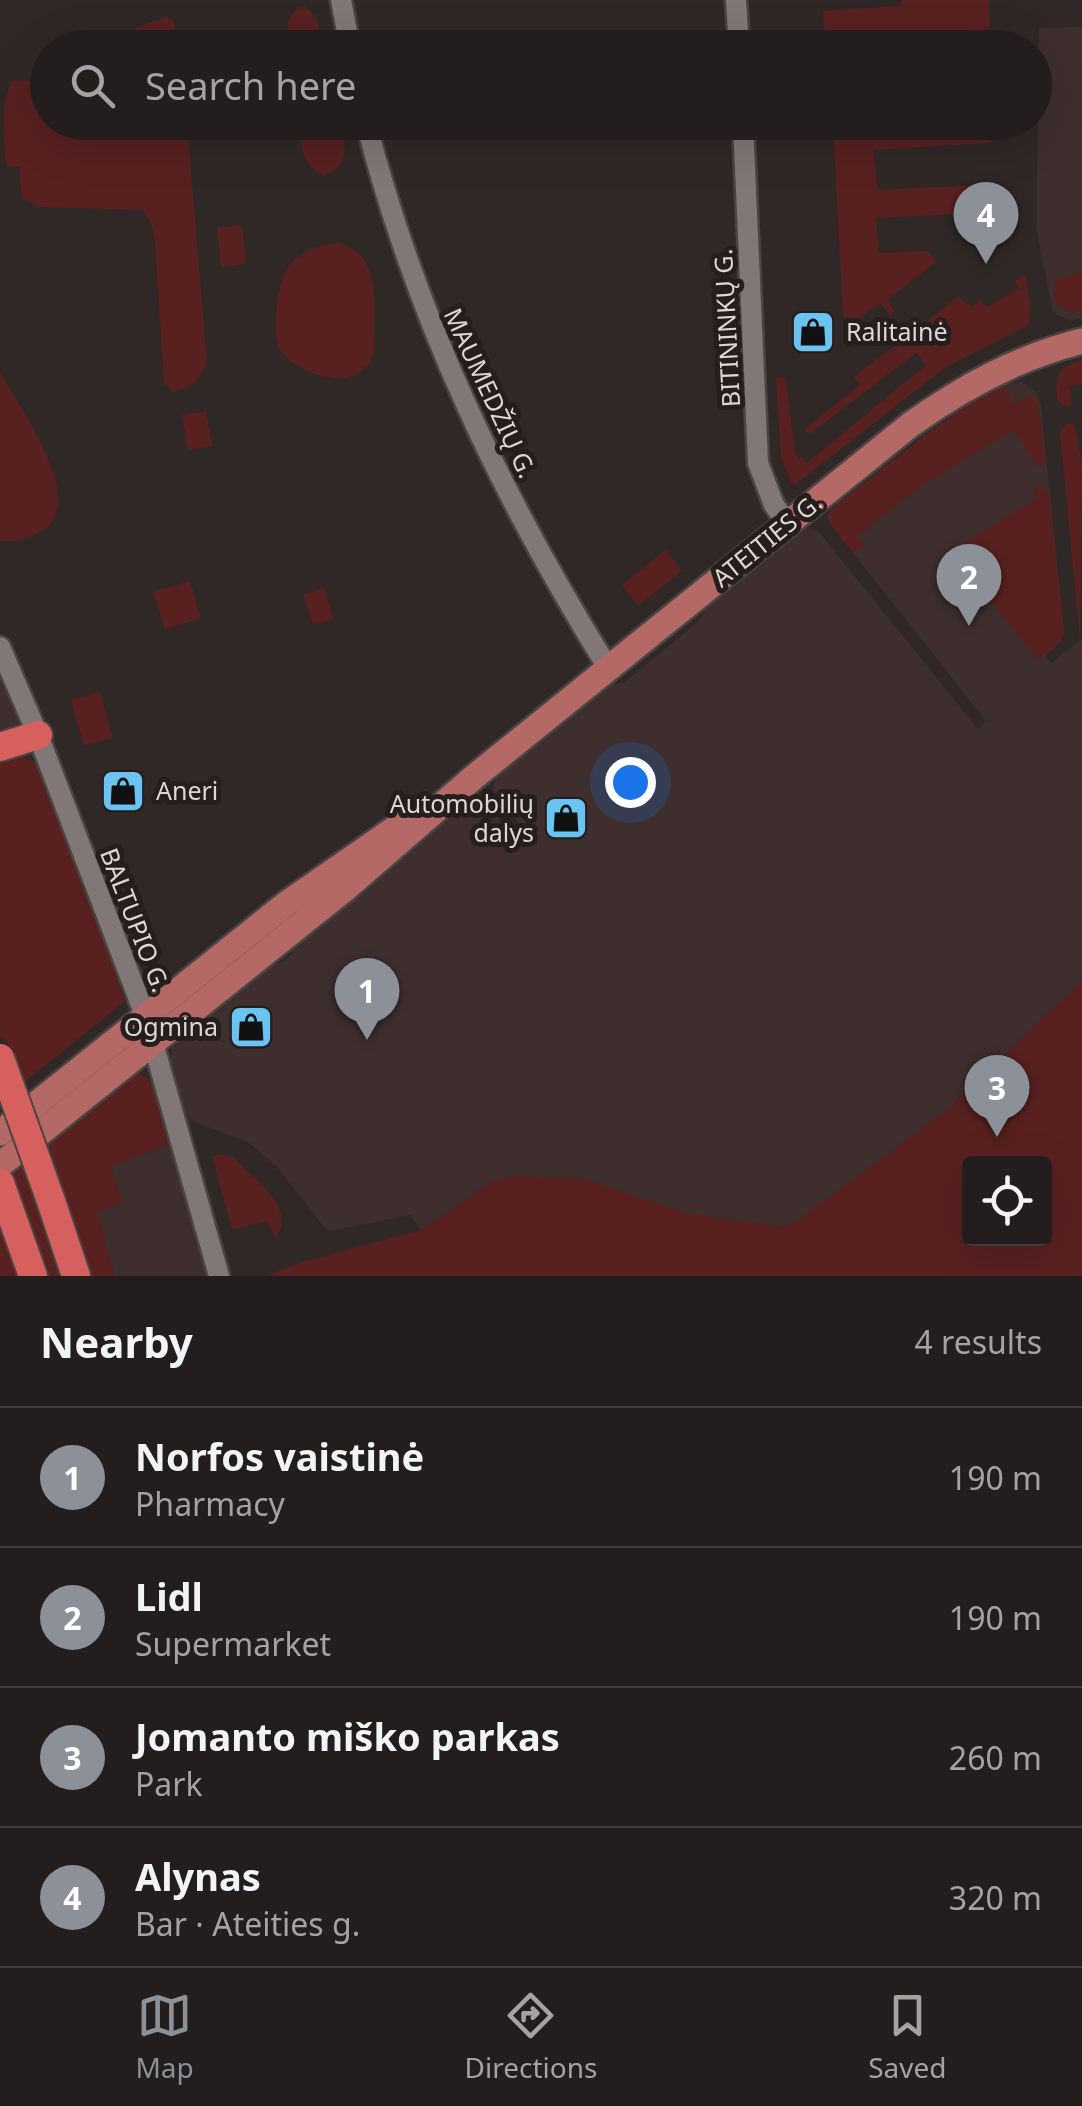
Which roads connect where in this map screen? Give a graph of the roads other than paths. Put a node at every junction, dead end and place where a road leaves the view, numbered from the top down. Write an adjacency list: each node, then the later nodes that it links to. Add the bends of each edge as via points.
1 (340, 0): 3 (street)
2 (736, 0): 4 (street)
3 (346, 30)
4 (738, 30)
5 (371, 140): 10 (street, MAUMEDŽIŲ G., via 413,282 468,414)
6 (743, 140): 8 (street, BITININKŲ G., via 758,463)
7 (1082, 341): 8 (main road, ATEITIES G., via 1011,365 951,396)
8 (787, 523): 10 (main road, ATEITIES G.)
9 (0, 647): 11 (street, BALTUPIO G.)
10 (608, 668): 13 (main road, ATEITIES G.)
11 (38, 735): 12 (highway); 14 (street, BALTUPIO G.)
12 (0, 747)
13 (339, 879): 14 (main road, ATEITIES G.); 15 (main road, ATEITIES G.)
14 (146, 1018): 15 (street, BALTUPIO G.); 17 (main road, ATEITIES G.)
15 (154, 1044): 18 (main road, ATEITIES G.); 22 (street, BALTUPIO G.)
16 (0, 1058): 21 (highway, bridge)
17 (0, 1133)
18 (0, 1165)
19 (0, 1183): 20 (highway)
20 (33, 1276)
21 (76, 1276)
22 (219, 1276)

